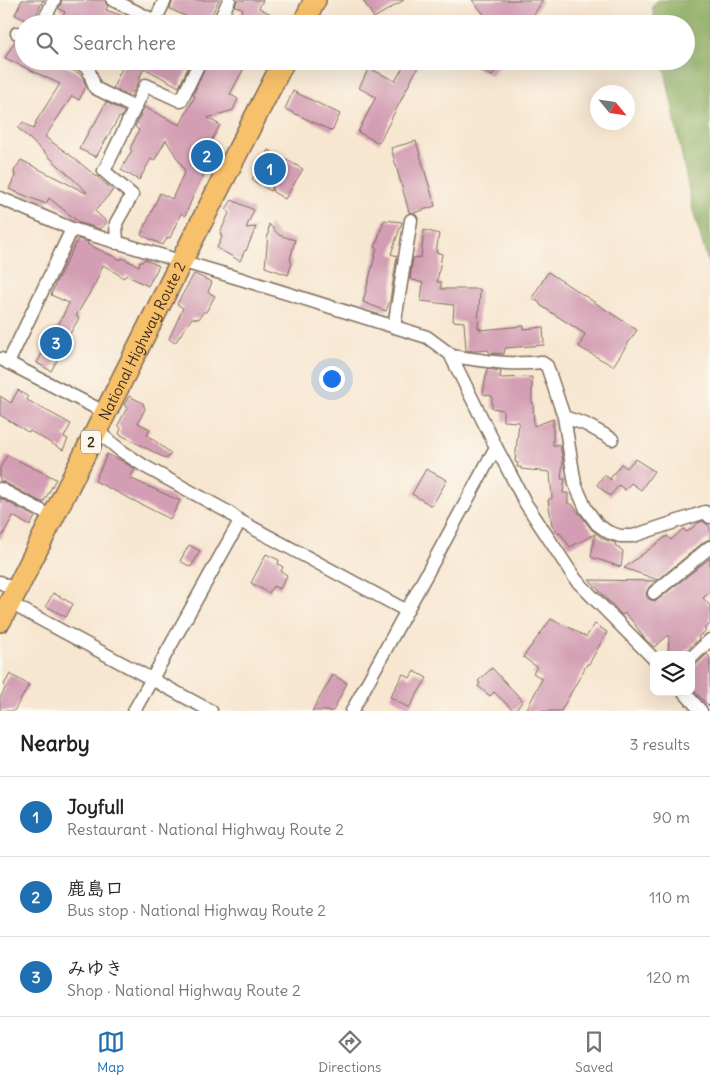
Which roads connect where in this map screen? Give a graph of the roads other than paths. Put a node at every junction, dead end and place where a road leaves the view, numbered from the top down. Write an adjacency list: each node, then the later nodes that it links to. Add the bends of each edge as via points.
1 (54, 0): 6 (street)
2 (165, 0): 8 (street)
3 (229, 0): 9 (street)
4 (315, 0): 10 (highway)
5 (116, 1): 7 (street)
6 (46, 15)
7 (144, 15)
8 (160, 15)
9 (222, 15)
10 (308, 15)
11 (89, 70): 14 (street, via 95,88)
12 (196, 70): 14 (street, via 181,101 146,85)
13 (279, 70): 19 (highway, National Highway Route 2 / 2)
14 (135, 108): 18 (street, via 104,171 132,195 116,223)
15 (0, 198): 17 (street)
16 (411, 220): 20 (street)
17 (72, 229): 18 (street); 22 (street)
18 (117, 243): 19 (street)
19 (181, 262): 20 (street); 24 (highway, National Highway Route 2 / 2)
20 (394, 327): 21 (street, via 427,337)
21 (451, 356): 23 (street, via 491,362 541,362 547,366); 26 (street)
22 (4, 361): 24 (street)
23 (564, 417): 25 (street, via 585,424); 29 (street, via 575,484 586,509 608,532 633,536 705,512)
24 (101, 422): 28 (highway, National Highway Route 2 / 2); 30 (street, via 120,450)
25 (612, 440)
26 (496, 447): 34 (street); 37 (street, via 526,504 576,580)
27 (0, 489): 28 (street)
28 (53, 517): 33 (highway, National Highway Route 2 / 2)
29 (710, 518)
30 (240, 521): 34 (street); 38 (street)
31 (710, 547): 32 (street)
32 (654, 592)
33 (6, 599): 38 (street)
34 (407, 611): 42 (street)
35 (710, 640): 36 (street)
36 (695, 654)
37 (650, 656)
38 (151, 679): 40 (street); 41 (street)
39 (688, 696): 43 (street)
40 (134, 711)
41 (211, 711)
42 (352, 711)
43 (701, 711)

